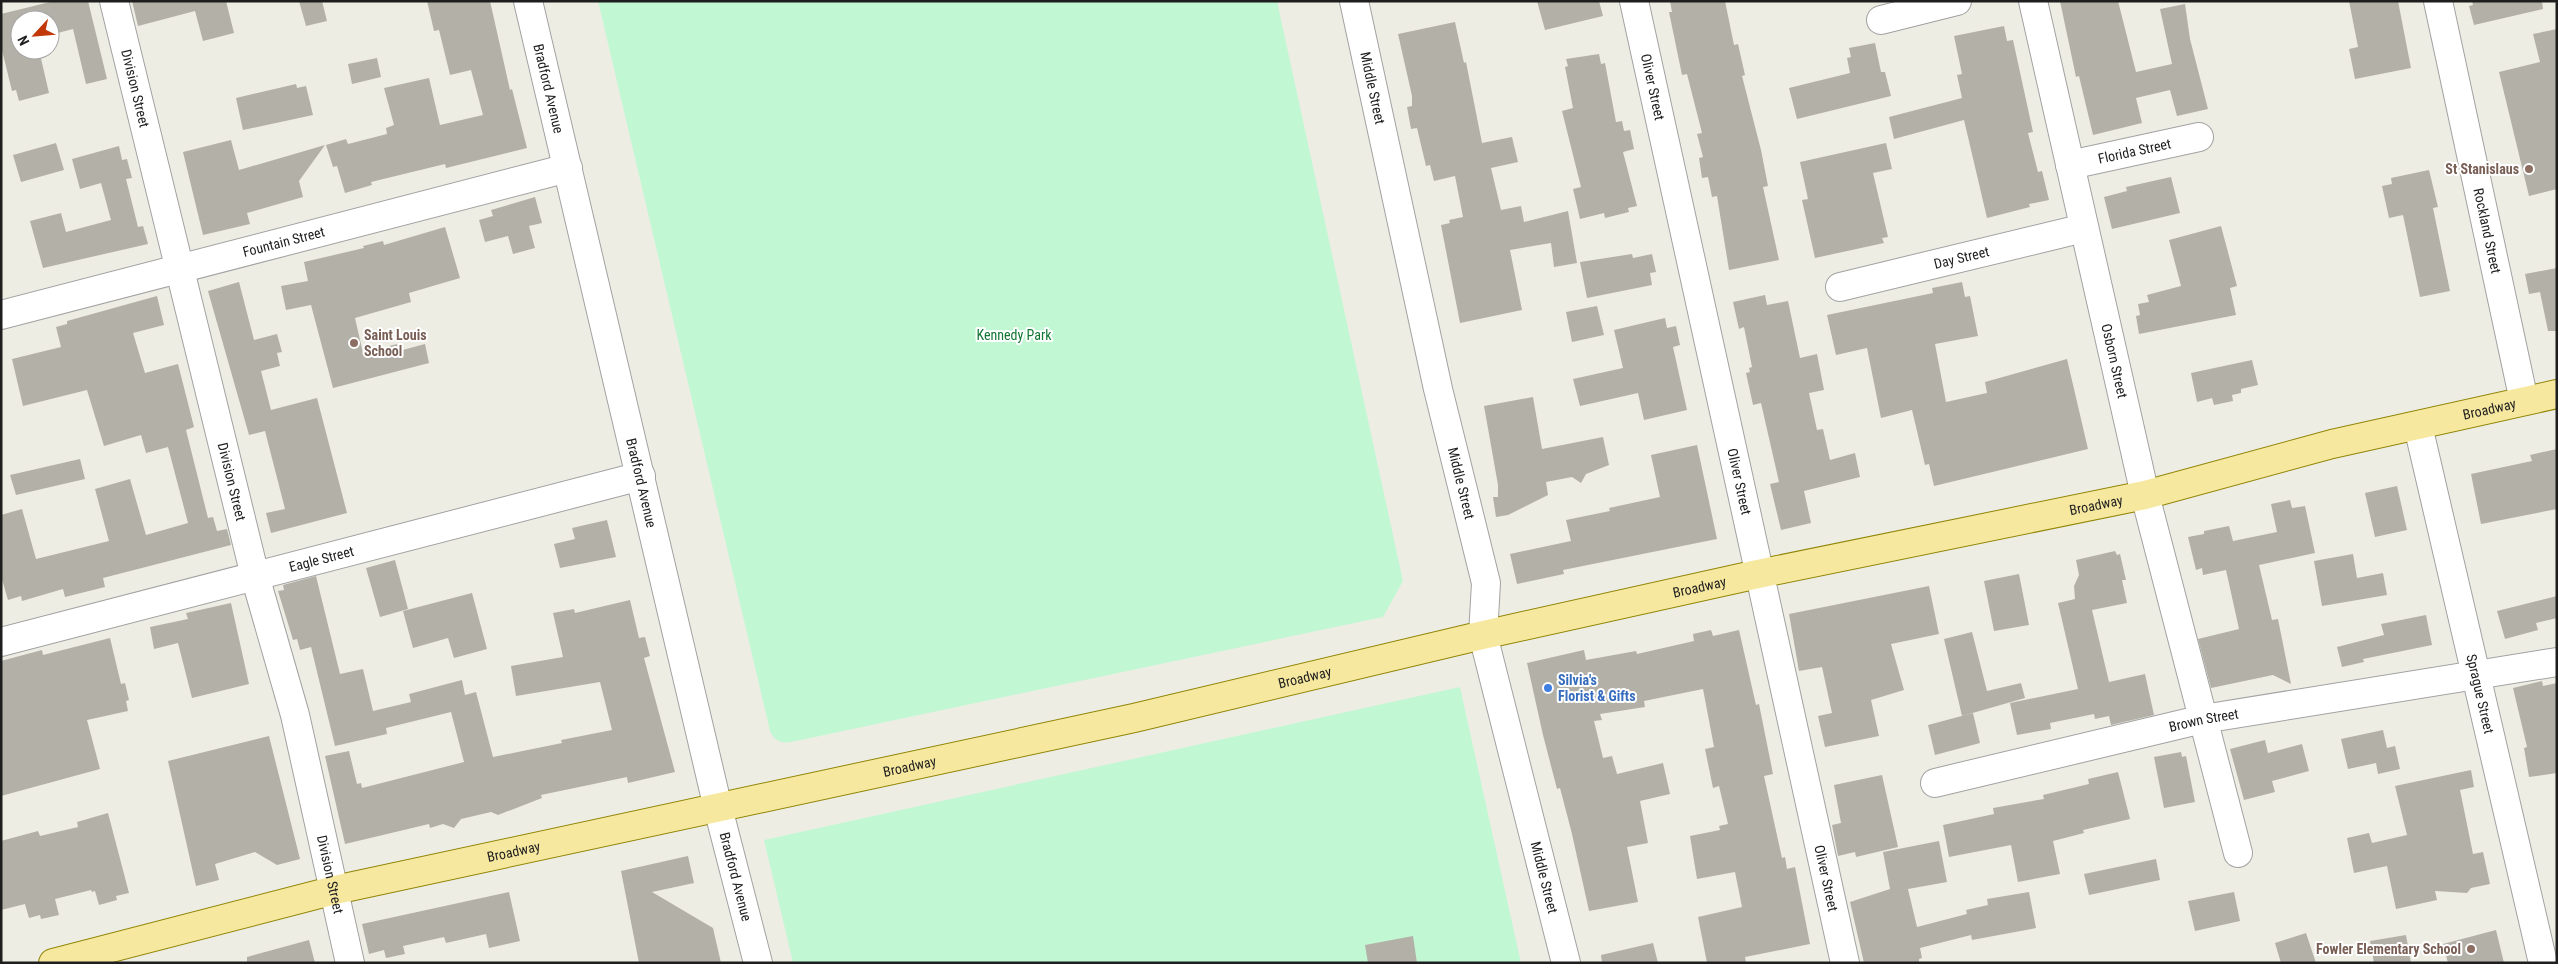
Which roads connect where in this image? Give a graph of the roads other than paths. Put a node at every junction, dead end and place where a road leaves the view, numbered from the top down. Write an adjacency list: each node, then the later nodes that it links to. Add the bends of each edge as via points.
1 (114, 1): 13 (street, Division Street)
2 (528, 1): 11 (street, Bradford Avenue)
3 (1354, 1): 23 (street, Middle Street, via 1438,389 1486,583)
4 (1634, 1): 21 (street, Oliver Street)
5 (1957, 1): 8 (street)
6 (2033, 1): 10 (street, Osborn Street)
7 (2438, 1): 17 (street, Rockland Street)
8 (1881, 20)
9 (2199, 137): 10 (street, Florida Street)
10 (2070, 165): 12 (street, Osborn Street)
11 (568, 168): 13 (street, Fountain Street); 19 (street, Bradford Avenue)
12 (2084, 228): 14 (street, Day Street); 20 (street, Osborn Street)
13 (180, 268): 15 (street, Fountain Street); 22 (street, Division Street)
14 (1840, 287)
15 (1, 315)
16 (2557, 394): 17 (main road, Broadway)
17 (2524, 401): 18 (main road, Broadway)
18 (2418, 426): 20 (main road, Broadway, via 2332,444); 26 (street, Sprague Street)
19 (641, 476): 22 (street, Eagle Street); 29 (street, Bradford Avenue)
20 (2145, 495): 21 (main road, Broadway); 27 (street, Osborn Street)
21 (1758, 574): 23 (main road, Broadway); 36 (street, Oliver Street)
22 (255, 576): 24 (street, Eagle Street); 31 (street, Division Street, via 295,715)
23 (1483, 635): 29 (main road, Broadway, via 1134,718); 35 (street, Middle Street)
24 (1, 642)
25 (2557, 662): 26 (street, Brown Street)
26 (2476, 676): 27 (street, Brown Street); 37 (street, Sprague Street)
27 (2203, 719): 28 (street, Brown Street); 30 (street, Osborn Street)
28 (1935, 783)
29 (718, 808): 31 (main road, Broadway); 34 (street, Bradford Avenue)
30 (2238, 853)
31 (335, 890): 32 (main road, Broadway); 33 (street, Division Street)
32 (52, 963)
33 (350, 963)
34 (758, 963)
35 (1566, 963)
36 (1845, 963)
37 (2543, 963)

